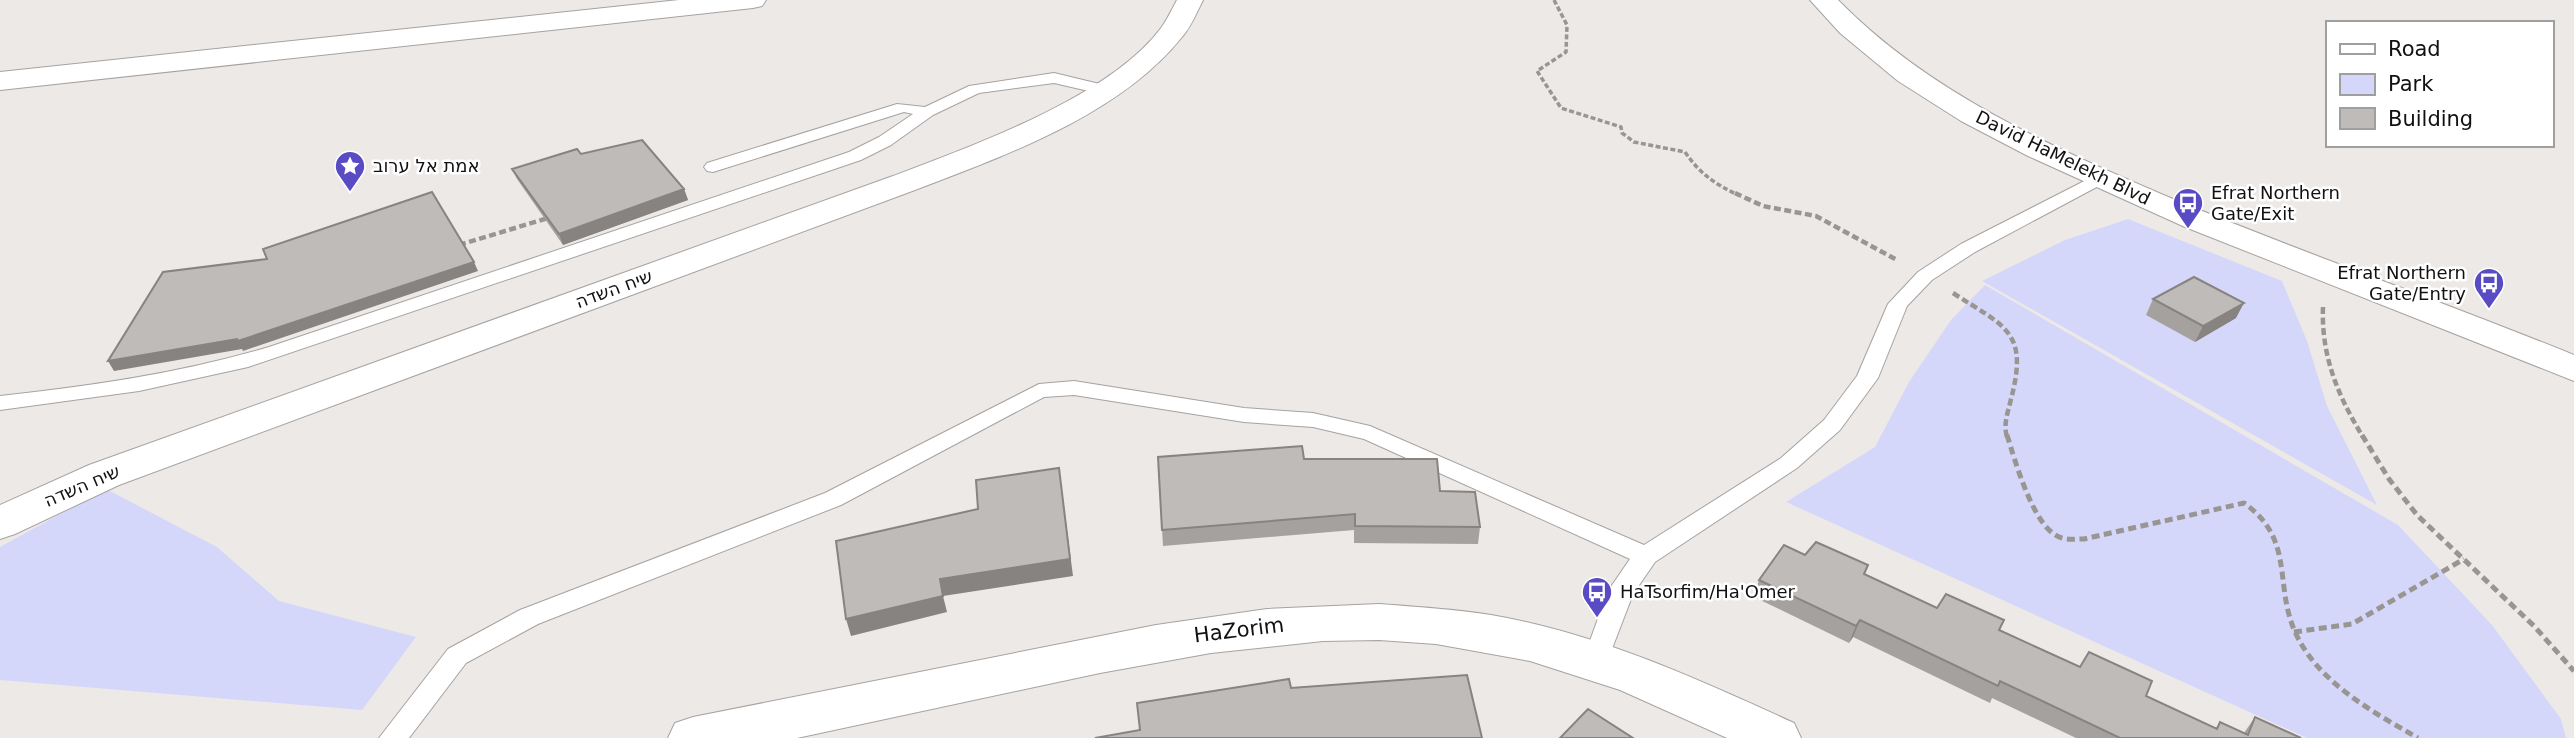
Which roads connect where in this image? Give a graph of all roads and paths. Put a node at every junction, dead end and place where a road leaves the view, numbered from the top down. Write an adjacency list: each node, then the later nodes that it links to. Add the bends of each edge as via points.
1 (752, 0): 5 (street)
2 (1190, 0): 6 (street, שיח השדה, via 1157,48)
3 (1554, 0): 13 (path, via 1567,25 1566,52 1537,71 1561,108 1621,127 1634,142 1685,152 1715,184 1763,206 1816,216)
4 (1824, 0): 9 (street, David HaMelekh Blvd, via 1866,44 1914,79)
5 (0, 80)
6 (1106, 90): 7 (lane, via 1054,78 1010,82 975,89); 16 (street, שיח השדה, via 1052,121 965,160 104,475)
7 (927, 112): 8 (lane, via 902,107); 15 (lane, via 855,156 233,366 115,390)
8 (713, 167)
9 (2100, 178): 12 (street, David HaMelekh Blvd); 13 (lane)
10 (554, 216): 11 (path)
11 (448, 249)
12 (2308, 266): 14 (street, David HaMelekh Blvd); 18 (path, via 2323,307 2328,367 2359,430 2417,515)
13 (1925, 276): 17 (lane, via 1898,304 1867,378 1832,425 1789,463); 19 (path, via 2007,328 2017,349 2019,370 2004,426 2019,475 2042,523 2060,538 2084,539 2244,503 2260,511 2277,540)
14 (2574, 367)
15 (0, 403)
16 (0, 523)
17 (1646, 556): 20 (lane, via 1621,591); 22 (lane, via 1370,433 1313,419 1244,415 1074,388 1039,391 833,499 517,624 457,656)
18 (2464, 559): 19 (path, via 2352,624); 21 (path, via 2535,626)
19 (2294, 632): 25 (path, via 2315,663 2344,690)
20 (1596, 660): 23 (street, HaZorim, via 1442,626 1352,621 1286,624 1171,639); 24 (street, HaZorim)
21 (2574, 671)
22 (393, 738)
23 (693, 738)
24 (1776, 738)
25 (2418, 738)

